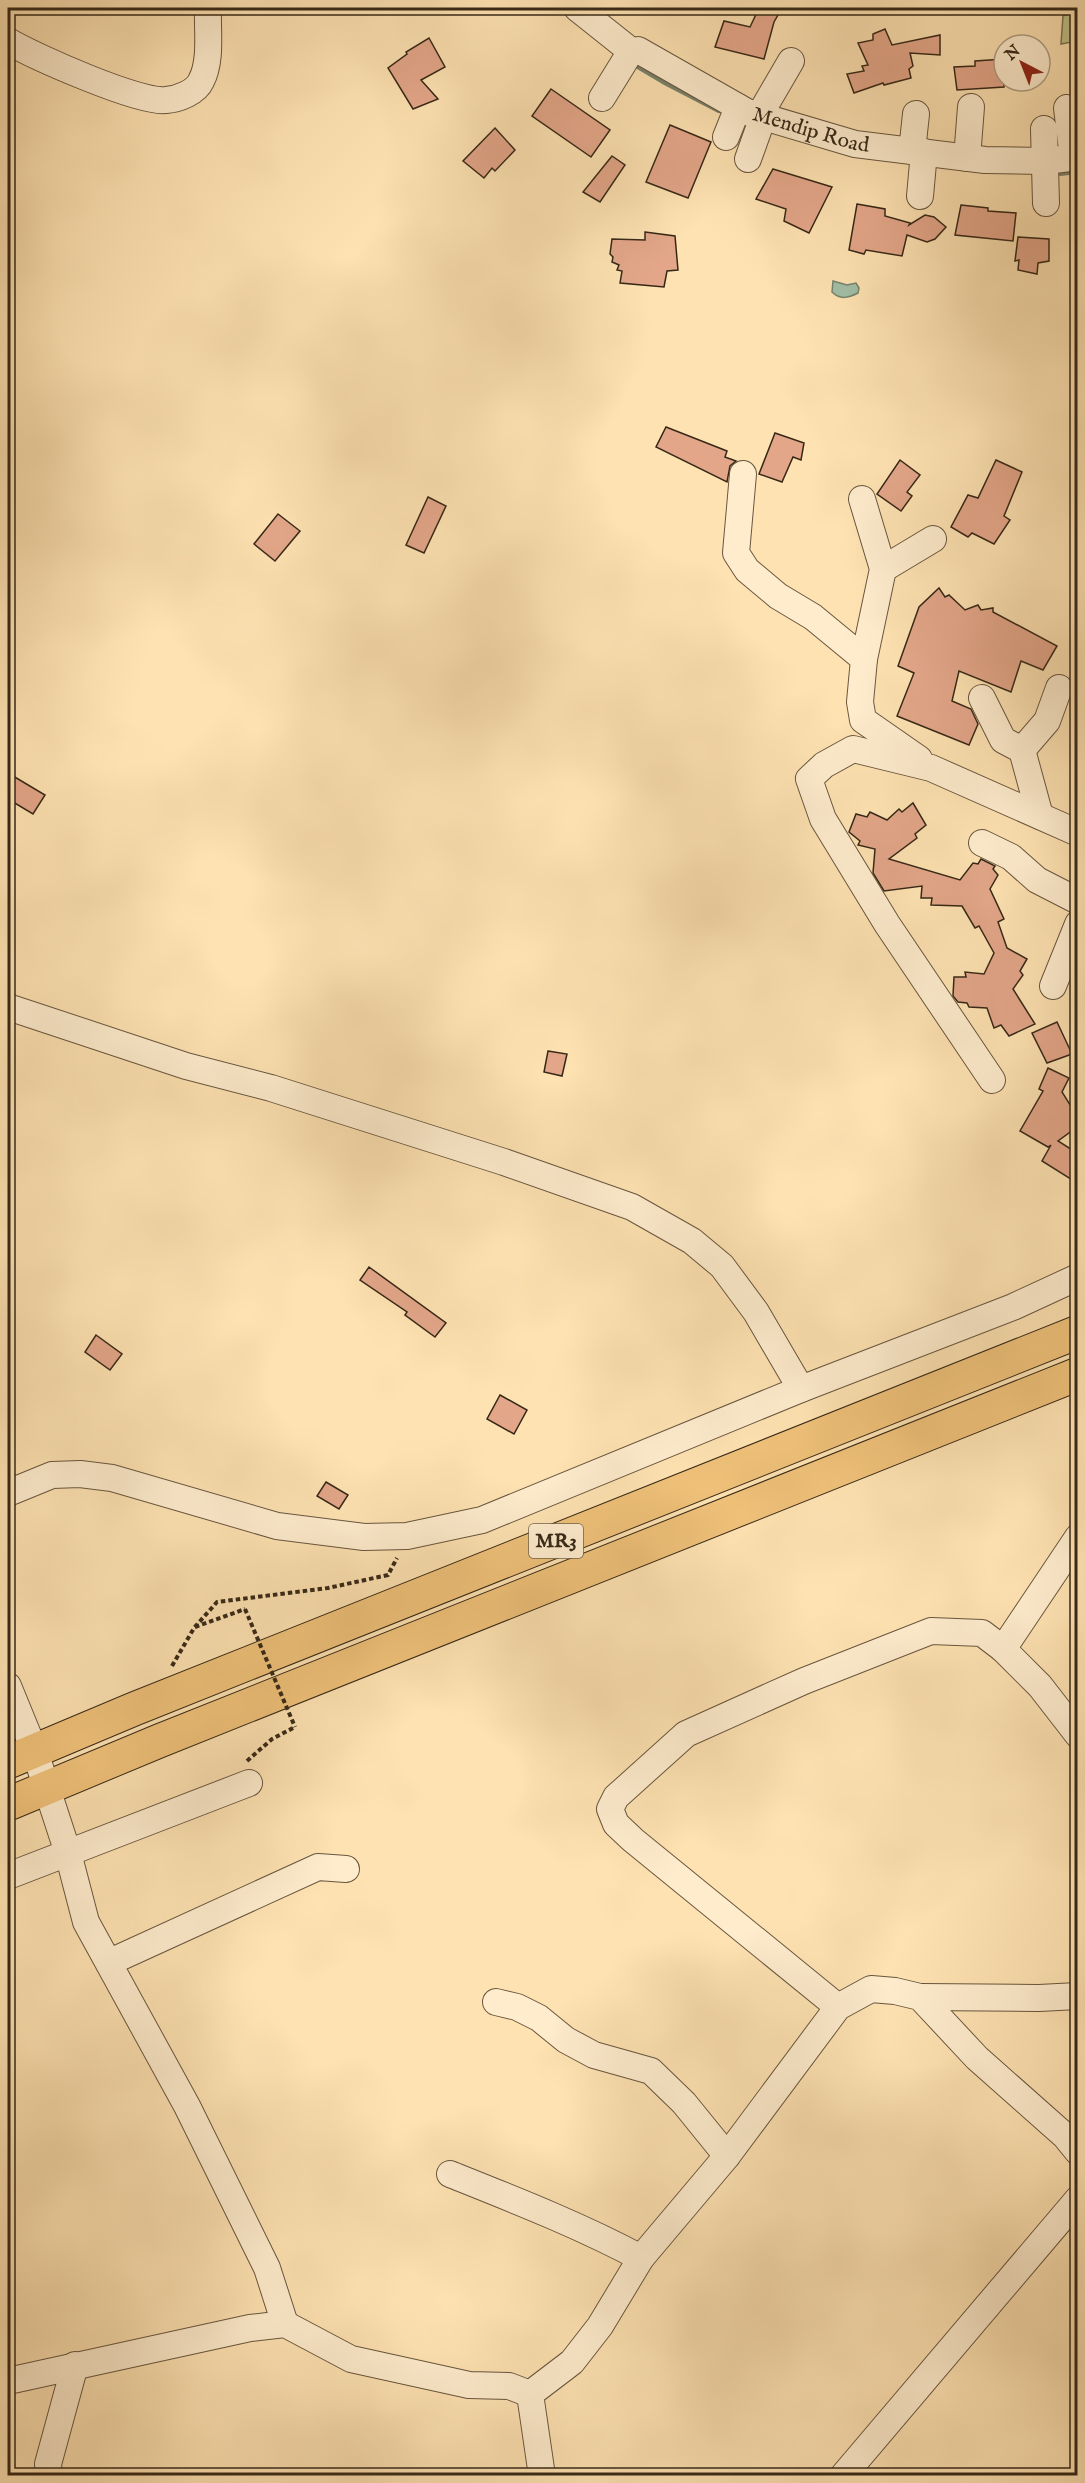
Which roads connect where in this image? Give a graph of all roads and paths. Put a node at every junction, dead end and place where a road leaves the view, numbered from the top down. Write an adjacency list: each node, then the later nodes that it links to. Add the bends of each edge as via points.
1 (208, 8): 3 (street, via 201,82 190,93 165,101 130,93)
2 (577, 8): 4 (street, Mendip Road)
3 (8, 41)
4 (631, 51): 6 (street); 9 (street, Mendip Road, via 638,50)
5 (791, 61): 9 (street)
6 (602, 98)
7 (971, 107): 14 (street)
8 (1067, 108): 15 (street)
9 (754, 113): 12 (street); 13 (street, Mendip Road, via 855,144); 16 (street)
10 (916, 114): 13 (street)
11 (1044, 129): 17 (street)
12 (726, 137)
13 (918, 152): 14 (street, Mendip Road); 18 (street)
14 (967, 158): 17 (street, Mendip Road)
15 (1076, 158): 17 (street, Mendip Road)
16 (748, 159)
17 (1045, 161): 19 (street)
18 (920, 196)
19 (1046, 203)
20 (743, 474): 24 (street, via 736,553 747,570)
21 (862, 500): 23 (street)
22 (933, 539): 23 (street)
23 (883, 569): 24 (street)
24 (864, 659): 28 (street, via 860,702 863,720)
25 (1059, 688): 27 (street, via 1047,721)
26 (982, 698): 27 (street, via 1003,740)
27 (1022, 750): 29 (street)
28 (931, 768): 29 (street); 37 (street, via 853,748 809,779 823,819 887,924)
29 (1040, 816): 30 (street)
30 (1077, 833)
31 (982, 843): 32 (street, via 1011,857 1038,880)
32 (1077, 901)
33 (1077, 924): 34 (street)
34 (1072, 950): 35 (street)
35 (1053, 986)
36 (8, 1007): 41 (street, via 186,1066 271,1088 504,1162 632,1207 692,1241 723,1266 756,1312)
37 (992, 1080)
38 (1077, 1277): 41 (street, via 1013,1307)
39 (1077, 1332): 49 (highway, MR3)
40 (1077, 1374): 51 (highway, MR3)
41 (801, 1389): 43 (street, via 482,1520)
42 (8, 1493): 43 (street, via 52,1475 80,1474 112,1478 277,1526 364,1537)
43 (407, 1536): 48 (path, bridge, via 388,1575 328,1588 217,1602 194,1628 245,1610 295,1727)
44 (1077, 1537): 45 (street)
45 (1003, 1649): 47 (street, via 1040,1686); 60 (street, via 982,1633 931,1631 804,1681 686,1734 616,1797 610,1809 616,1824 633,1840)
46 (8, 1686): 49 (street)
47 (1077, 1735)
48 (272, 1739)
49 (21, 1757): 51 (street)
50 (249, 1783): 53 (street)
51 (48, 1789): 52 (highway, MR3); 53 (street)
52 (8, 1804)
53 (68, 1853): 55 (street); 56 (street, via 86,1922)
54 (346, 1869): 56 (street, via 318,1867)
55 (8, 1876)
56 (110, 1962): 66 (street, via 262,2258)
57 (1077, 1996): 58 (street)
58 (920, 1997): 60 (street, via 871,1989); 61 (street, via 977,2058 1065,2136)
59 (496, 2002): 62 (street, via 539,2018 566,2040 594,2055 651,2071 684,2103)
60 (838, 2007): 62 (street)
61 (1077, 2152)
62 (727, 2156): 65 (street)
63 (450, 2174): 65 (street, via 549,2213)
64 (1077, 2199): 72 (street)
65 (641, 2258): 69 (street, via 600,2326 572,2362)
66 (285, 2324): 67 (street); 69 (street, via 351,2359 469,2385 509,2386)
67 (75, 2365): 68 (street); 70 (street, via 48,2464)
68 (8, 2381)
69 (530, 2394): 71 (street)
70 (49, 2475)
71 (542, 2475)
72 (843, 2475)

